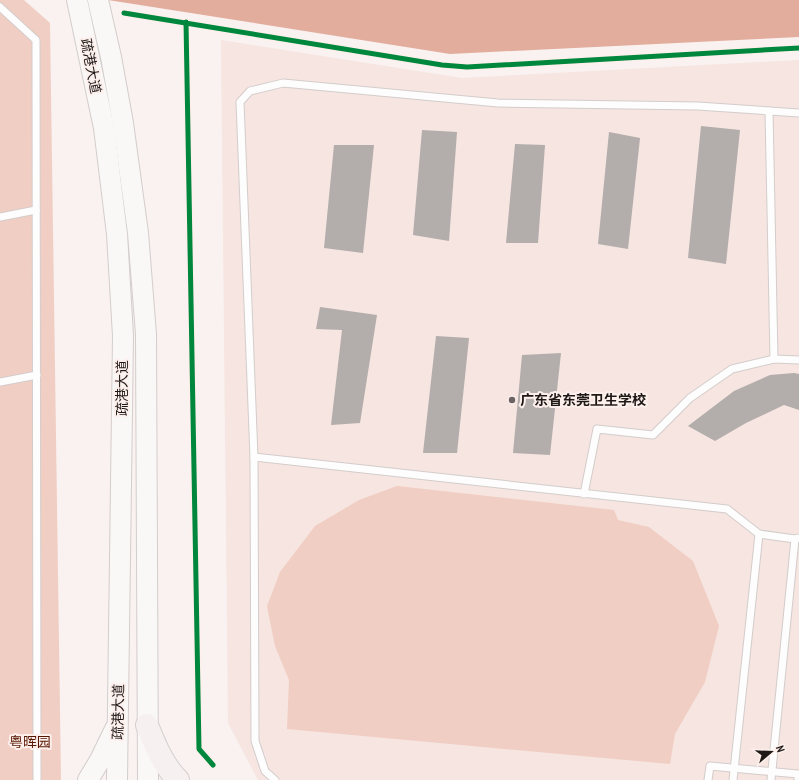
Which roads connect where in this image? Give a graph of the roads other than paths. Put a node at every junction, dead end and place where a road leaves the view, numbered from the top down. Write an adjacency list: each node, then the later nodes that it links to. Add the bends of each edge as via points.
1 (77, 0): 16 (main road, 疏港大道, via 104,128 117,234 122,336)
2 (98, 0): 17 (main road, 疏港大道, via 123,123 138,233 146,334)
3 (0, 8): 6 (lane, via 36,40)
4 (769, 111): 5 (lane); 8 (lane); 12 (lane, via 698,106 498,104 283,83 250,91 240,102)
5 (799, 113)
6 (36, 210): 7 (lane); 10 (lane)
7 (0, 217)
8 (774, 360): 9 (lane); 13 (lane, via 732,369 690,398 653,435 597,429)
9 (799, 360)
10 (37, 375): 11 (lane); 20 (lane)
11 (0, 382)
12 (254, 457): 13 (lane); 25 (lane, via 254,741 265,771)
13 (584, 494): 14 (lane, via 727,509)
14 (759, 534): 15 (lane); 18 (lane)
15 (797, 538): 19 (lane)
16 (118, 722): 21 (main road); 22 (main road, 疏港大道)
17 (147, 725): 23 (main road, 疏港大道); 24 (main road, via 165,763)
18 (734, 767): 19 (lane); 26 (lane, via 710,766); 27 (lane)
19 (772, 772): 28 (lane); 29 (lane, via 798,774)
20 (37, 780)
21 (88, 780)
22 (117, 780)
23 (148, 780)
24 (178, 780)
25 (275, 780)
26 (708, 780)
27 (733, 780)
28 (771, 780)
29 (798, 780)

